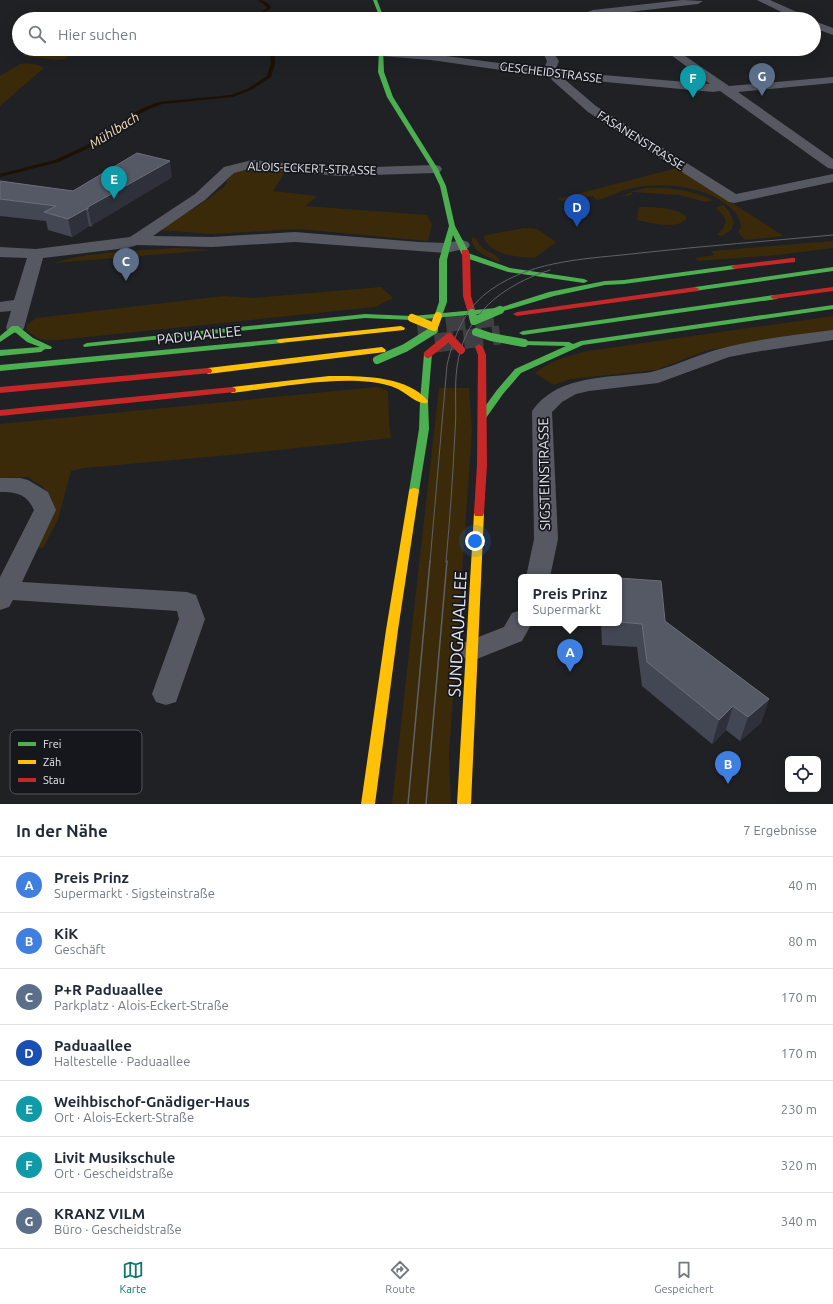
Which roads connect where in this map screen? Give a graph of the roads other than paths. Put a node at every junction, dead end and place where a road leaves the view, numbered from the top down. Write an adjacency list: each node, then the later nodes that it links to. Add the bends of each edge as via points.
1 (374, 0): 6 (main road)
2 (762, 0): 9 (street)
3 (698, 1): 5 (street)
4 (604, 4): 5 (street)
5 (613, 10): 7 (street); 8 (street)
6 (380, 12)
7 (600, 12)
8 (616, 12)
9 (789, 12)
10 (821, 27): 11 (street)
11 (833, 32)
12 (381, 56): 20 (main road, via 381,72 390,97)
13 (423, 56): 16 (street, GESCHEIDSTRASSE)
14 (550, 56): 16 (street, via 552,61)
15 (678, 56): 18 (street)
16 (551, 74): 18 (street, GESCHEIDSTRASSE); 21 (street, FASANENSTRASSE, via 592,109 734,199)
17 (833, 80): 18 (street, GESCHEIDSTRASSE)
18 (724, 89): 19 (street)
19 (833, 165)
20 (435, 169): 22 (main road, via 446,198); 23 (street, ALOIS-ECKERT-STRASSE, via 340,172 252,164 239,166 229,170 200,197)
21 (833, 178)
22 (452, 226): 24 (main road); 25 (main road)
23 (136, 240): 24 (street, via 212,242 295,237); 27 (street, ALOIS-ECKERT-STRASSE, via 114,246)
24 (446, 248): 25 (street); 36 (main road)
25 (464, 250): 30 (main road, via 508,270); 32 (main road)
26 (0, 252): 27 (street, ALOIS-ECKERT-STRASSE)
27 (36, 254): 33 (street)
28 (803, 259): 30 (main road)
29 (833, 269): 38 (main road)
30 (605, 283): 39 (main road, bridge, via 527,300 500,310)
31 (833, 289): 45 (main road)
32 (467, 296): 37 (main road); 39 (main road)
33 (22, 305): 34 (street); 41 (street)
34 (0, 307)
35 (833, 307): 49 (main road)
36 (440, 310): 37 (main road); 37 (main road); 40 (main road); 43 (main road, bridge)
37 (454, 312): 39 (main road); 43 (main road)
38 (517, 314)
39 (471, 316): 44 (main road)
40 (412, 318): 43 (main road, bridge); 50 (main road, via 365,316)
41 (15, 328): 48 (main road); 52 (main road, via 24,339 55,348)
42 (401, 328): 56 (main road, PADUAALLEE)
43 (435, 329): 46 (main road); 54 (main road); 55 (main road, bridge, via 405,348)
44 (476, 332): 49 (main road, bridge, via 524,342); 60 (main road, SUNDGAUALLEE, via 482,355)
45 (523, 333)
46 (452, 334): 53 (main road, bridge); 54 (main road, bridge)
47 (833, 335): 66 (street, SIGSTEINSTRASSE, via 755,346 696,362 658,377 589,385 569,390 555,398 542,411 546,539)
48 (0, 340)
49 (580, 343): 64 (main road, via 518,371)
50 (79, 346)
51 (382, 350): 61 (main road)
52 (0, 352)
53 (462, 353)
54 (428, 354): 62 (main road)
55 (374, 361)
56 (0, 368)
57 (356, 368): 59 (main road)
58 (471, 368): 60 (main road)
59 (329, 379): 62 (main road, via 385,379 412,390); 63 (main road, via 146,400)
60 (482, 389): 64 (main road, SUNDGAUALLEE)
61 (0, 390)
62 (424, 401): 71 (main road, via 424,429)
63 (0, 413)
64 (482, 416): 69 (main road, SUNDGAUALLEE, via 482,465)
65 (0, 485): 67 (street, via 20,485 40,497 45,510)
66 (539, 574)
67 (3, 595): 70 (street, via 39,593 187,602 192,619)
68 (518, 625): 69 (street, via 513,634)
69 (472, 650): 72 (main road, SUNDGAUALLEE)
70 (166, 694)
71 (368, 804)
72 (464, 804)

